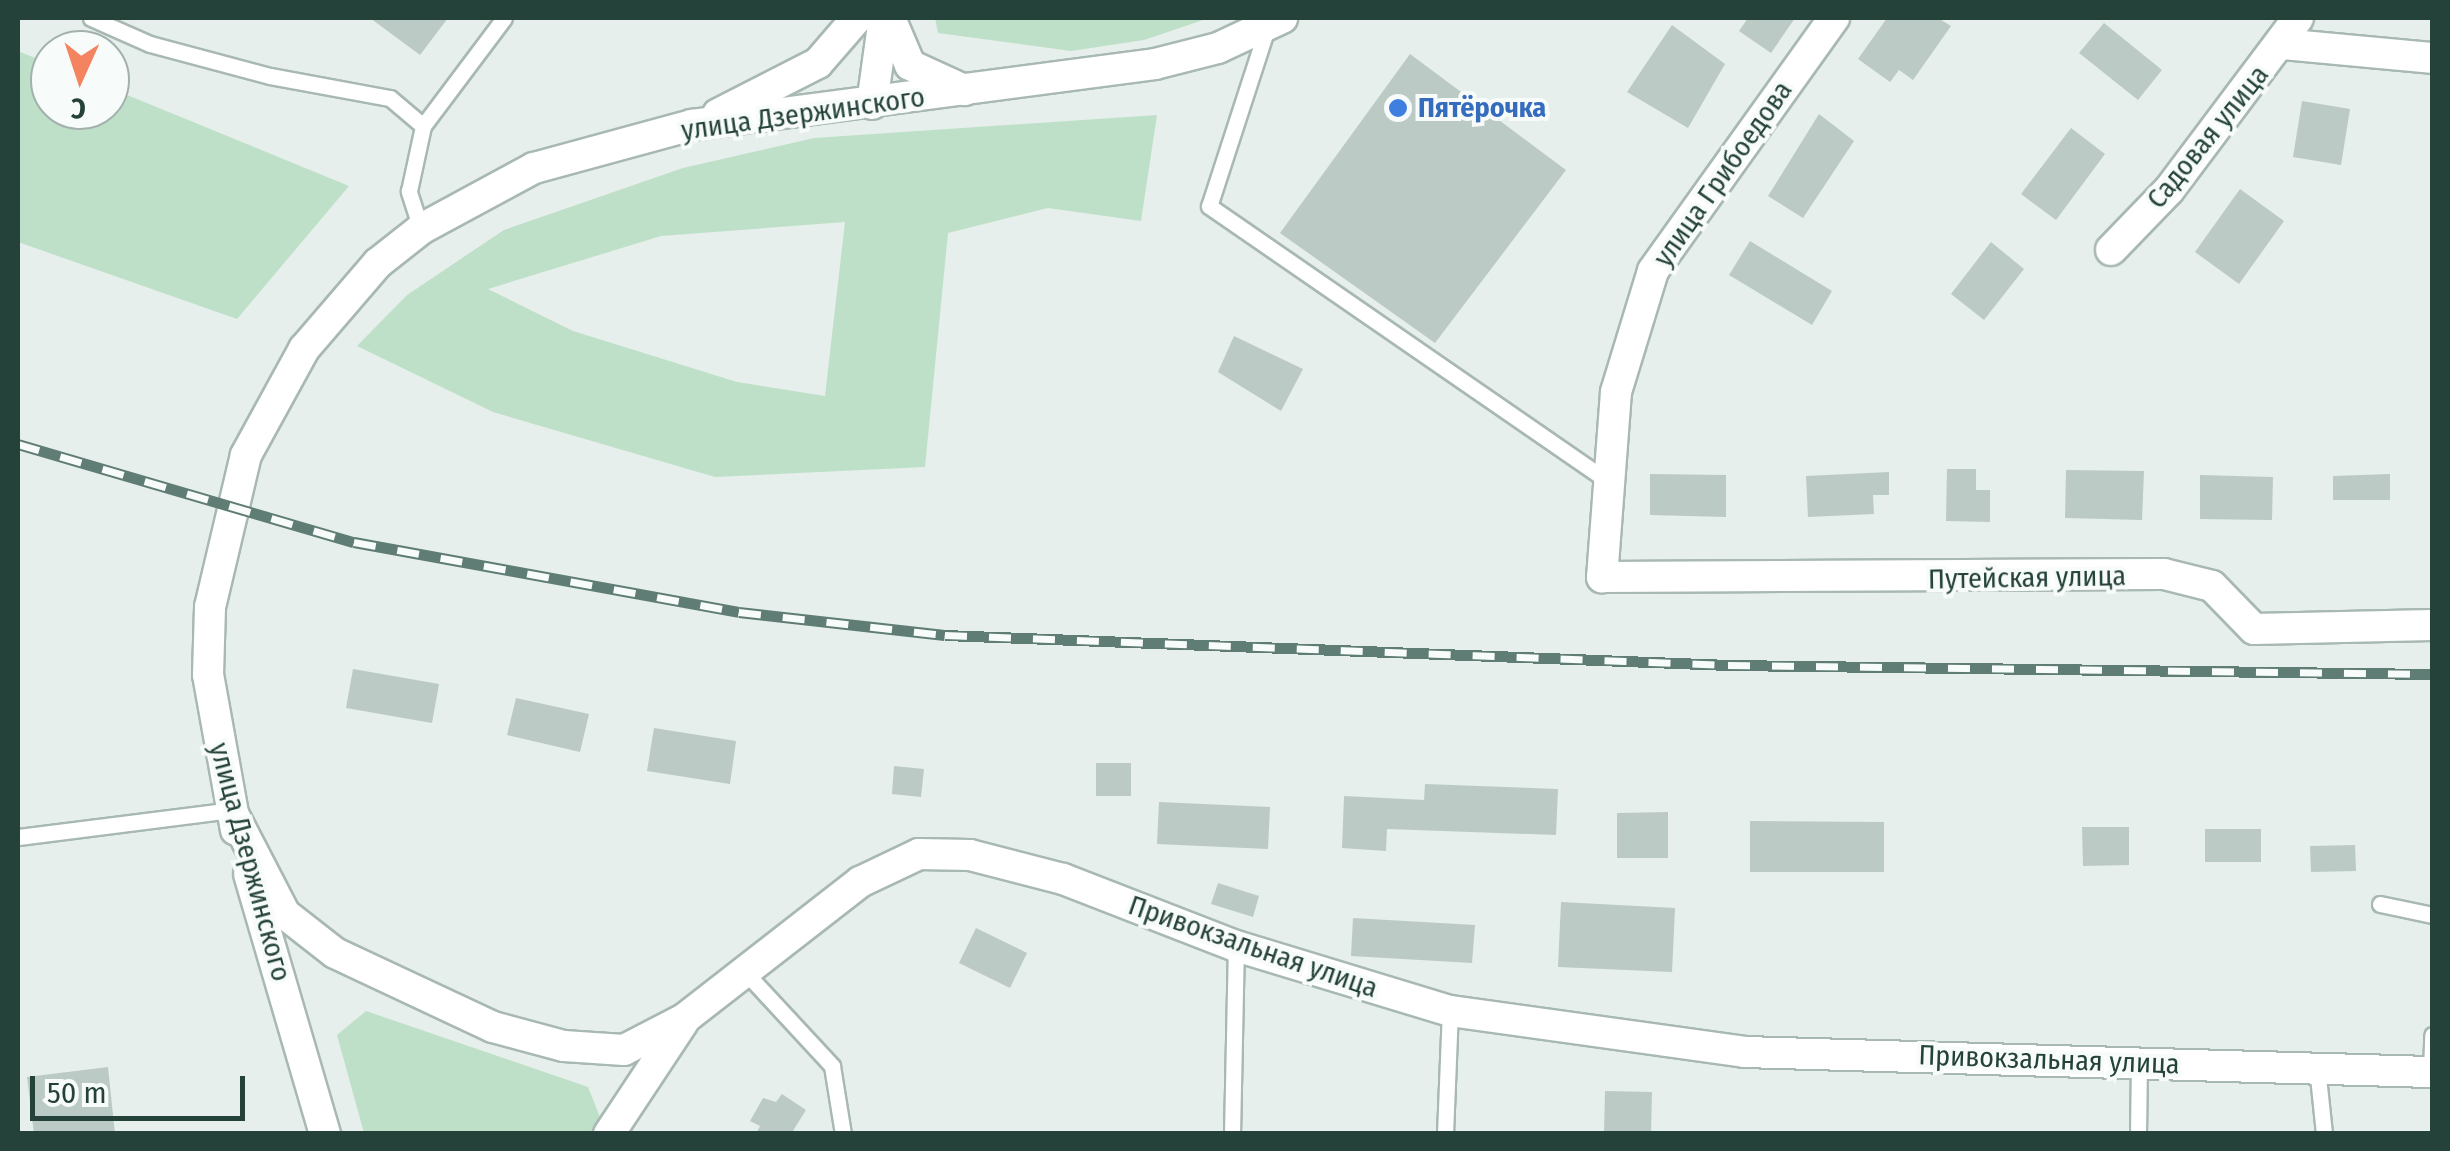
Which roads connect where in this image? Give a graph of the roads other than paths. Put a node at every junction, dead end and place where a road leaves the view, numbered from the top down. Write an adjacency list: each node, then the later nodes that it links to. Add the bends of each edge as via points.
1 (91, 18): 13 (lane, via 150,44 390,98)
2 (504, 18): 13 (lane)
3 (858, 18): 12 (street, via 818,63)
4 (887, 18): 10 (street, via 910,65 936,84); 11 (street)
5 (1834, 18): 16 (street, улица Грибоедова, via 1653,270 1616,392)
6 (2298, 18): 8 (street, Садовая улица)
7 (1276, 21): 10 (street, улица Дзержинского, via 1154,64); 16 (lane, via 1209,206)
8 (2282, 44): 9 (street); 15 (street, Садовая улица, via 2169,190)
9 (2432, 58)
10 (972, 92): 11 (street, улица Дзержинского)
11 (872, 104): 12 (street, улица Дзержинского)
12 (692, 125): 14 (street, улица Дзержинского, via 534,168)
13 (423, 126): 14 (lane, via 409,190)
14 (421, 229): 19 (street, улица Дзержинского, via 378,263 304,349 246,455 210,607 208,675)
15 (2110, 250)
16 (1610, 482): 17 (street, улица Грибоедова)
17 (1602, 577): 18 (street, Путейская улица, via 2164,574 2212,586 2254,629)
18 (2432, 624)
19 (230, 810): 20 (lane); 26 (street, Привокзальная улица, via 285,914 335,954 401,989 564,1046 624,1050); 31 (street, улица Дзержинского)
20 (18, 837)
21 (2380, 904): 22 (lane)
22 (2432, 915)
23 (1236, 946): 24 (street, Привокзальная улица, via 1063,880 970,855 920,854 860,882); 25 (street, Привокзальная улица); 34 (lane)
24 (746, 972): 26 (street, Привокзальная улица); 33 (lane, via 832,1066)
25 (1450, 1011): 28 (street, Привокзальная улица, via 1744,1052); 35 (lane)
26 (684, 1020): 32 (street)
27 (2432, 1035): 30 (lane)
28 (2139, 1063): 29 (street, Привокзальная улица); 36 (lane)
29 (2316, 1067): 30 (street, Привокзальная улица); 37 (lane)
30 (2432, 1072)
31 (325, 1134)
32 (609, 1134)
33 (843, 1134)
34 (1232, 1134)
35 (1445, 1134)
36 (2138, 1134)
37 (2324, 1134)

